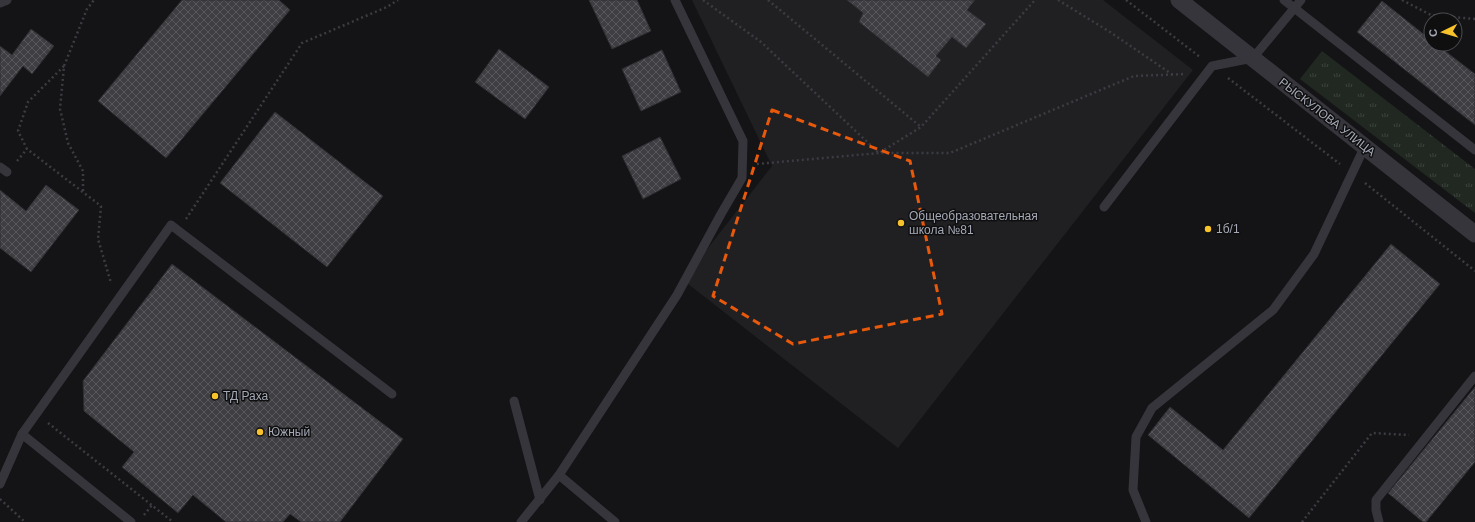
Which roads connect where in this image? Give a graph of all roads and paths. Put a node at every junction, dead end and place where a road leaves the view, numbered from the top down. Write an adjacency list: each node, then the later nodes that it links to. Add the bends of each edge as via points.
1 (7, 0): 14 (lane)
2 (94, 0): 18 (path, via 87,9)
3 (398, 0): 30 (path, via 302,43)
4 (675, 0): 40 (lane, via 743,141 742,178 677,295)
5 (703, 0): 25 (path, via 761,42)
6 (768, 0): 22 (path)
7 (1035, 0): 22 (path)
8 (1058, 0): 20 (path)
9 (1126, 0): 19 (path)
10 (1179, 0): 17 (street, РЫСКУЛОВА УЛИЦА)
11 (1284, 0): 15 (lane)
12 (1301, 0): 15 (lane)
13 (1402, 0): 16 (path, via 1431,15)
14 (0, 3)
15 (1294, 8): 17 (lane); 24 (lane)
16 (1475, 18)
17 (1253, 58): 19 (lane); 23 (street, РЫСКУЛОВА УЛИЦА)
18 (64, 66): 28 (path, via 60,109 68,143 83,170); 28 (path, via 28,102 18,131 27,149)
19 (1212, 66): 27 (path); 29 (lane)
20 (1173, 74): 21 (path); 25 (path, via 1134,76 950,153)
21 (1190, 74)
22 (921, 126): 25 (path)
23 (1365, 146): 27 (lane); 31 (street, РЫСКУЛОВА УЛИЦА)
24 (1475, 150)
25 (879, 153): 26 (path)
26 (770, 163)
27 (1352, 173): 32 (path); 49 (lane, via 1314,254 1274,310 1152,408 1136,437 1134,490)
28 (83, 192): 33 (path, via 101,206 98,239)
29 (1104, 207)
30 (178, 232): 33 (lane, via 170,226); 35 (lane)
31 (1475, 234)
32 (1475, 271)
33 (117, 301): 37 (lane)
34 (1475, 376): 39 (lane)
35 (392, 394)
36 (514, 401): 43 (lane)
37 (36, 414): 38 (lane); 46 (path)
38 (22, 434): 41 (lane); 45 (lane)
39 (1428, 436): 50 (path, via 1372,433); 51 (lane, via 1376,500)
40 (559, 475): 43 (lane); 48 (lane)
41 (0, 484)
42 (0, 499): 44 (path)
43 (540, 500): 47 (lane)
44 (25, 522)
45 (131, 522)
46 (173, 522)
47 (521, 522)
48 (615, 522)
49 (1146, 522)
50 (1302, 522)
51 (1379, 522)

